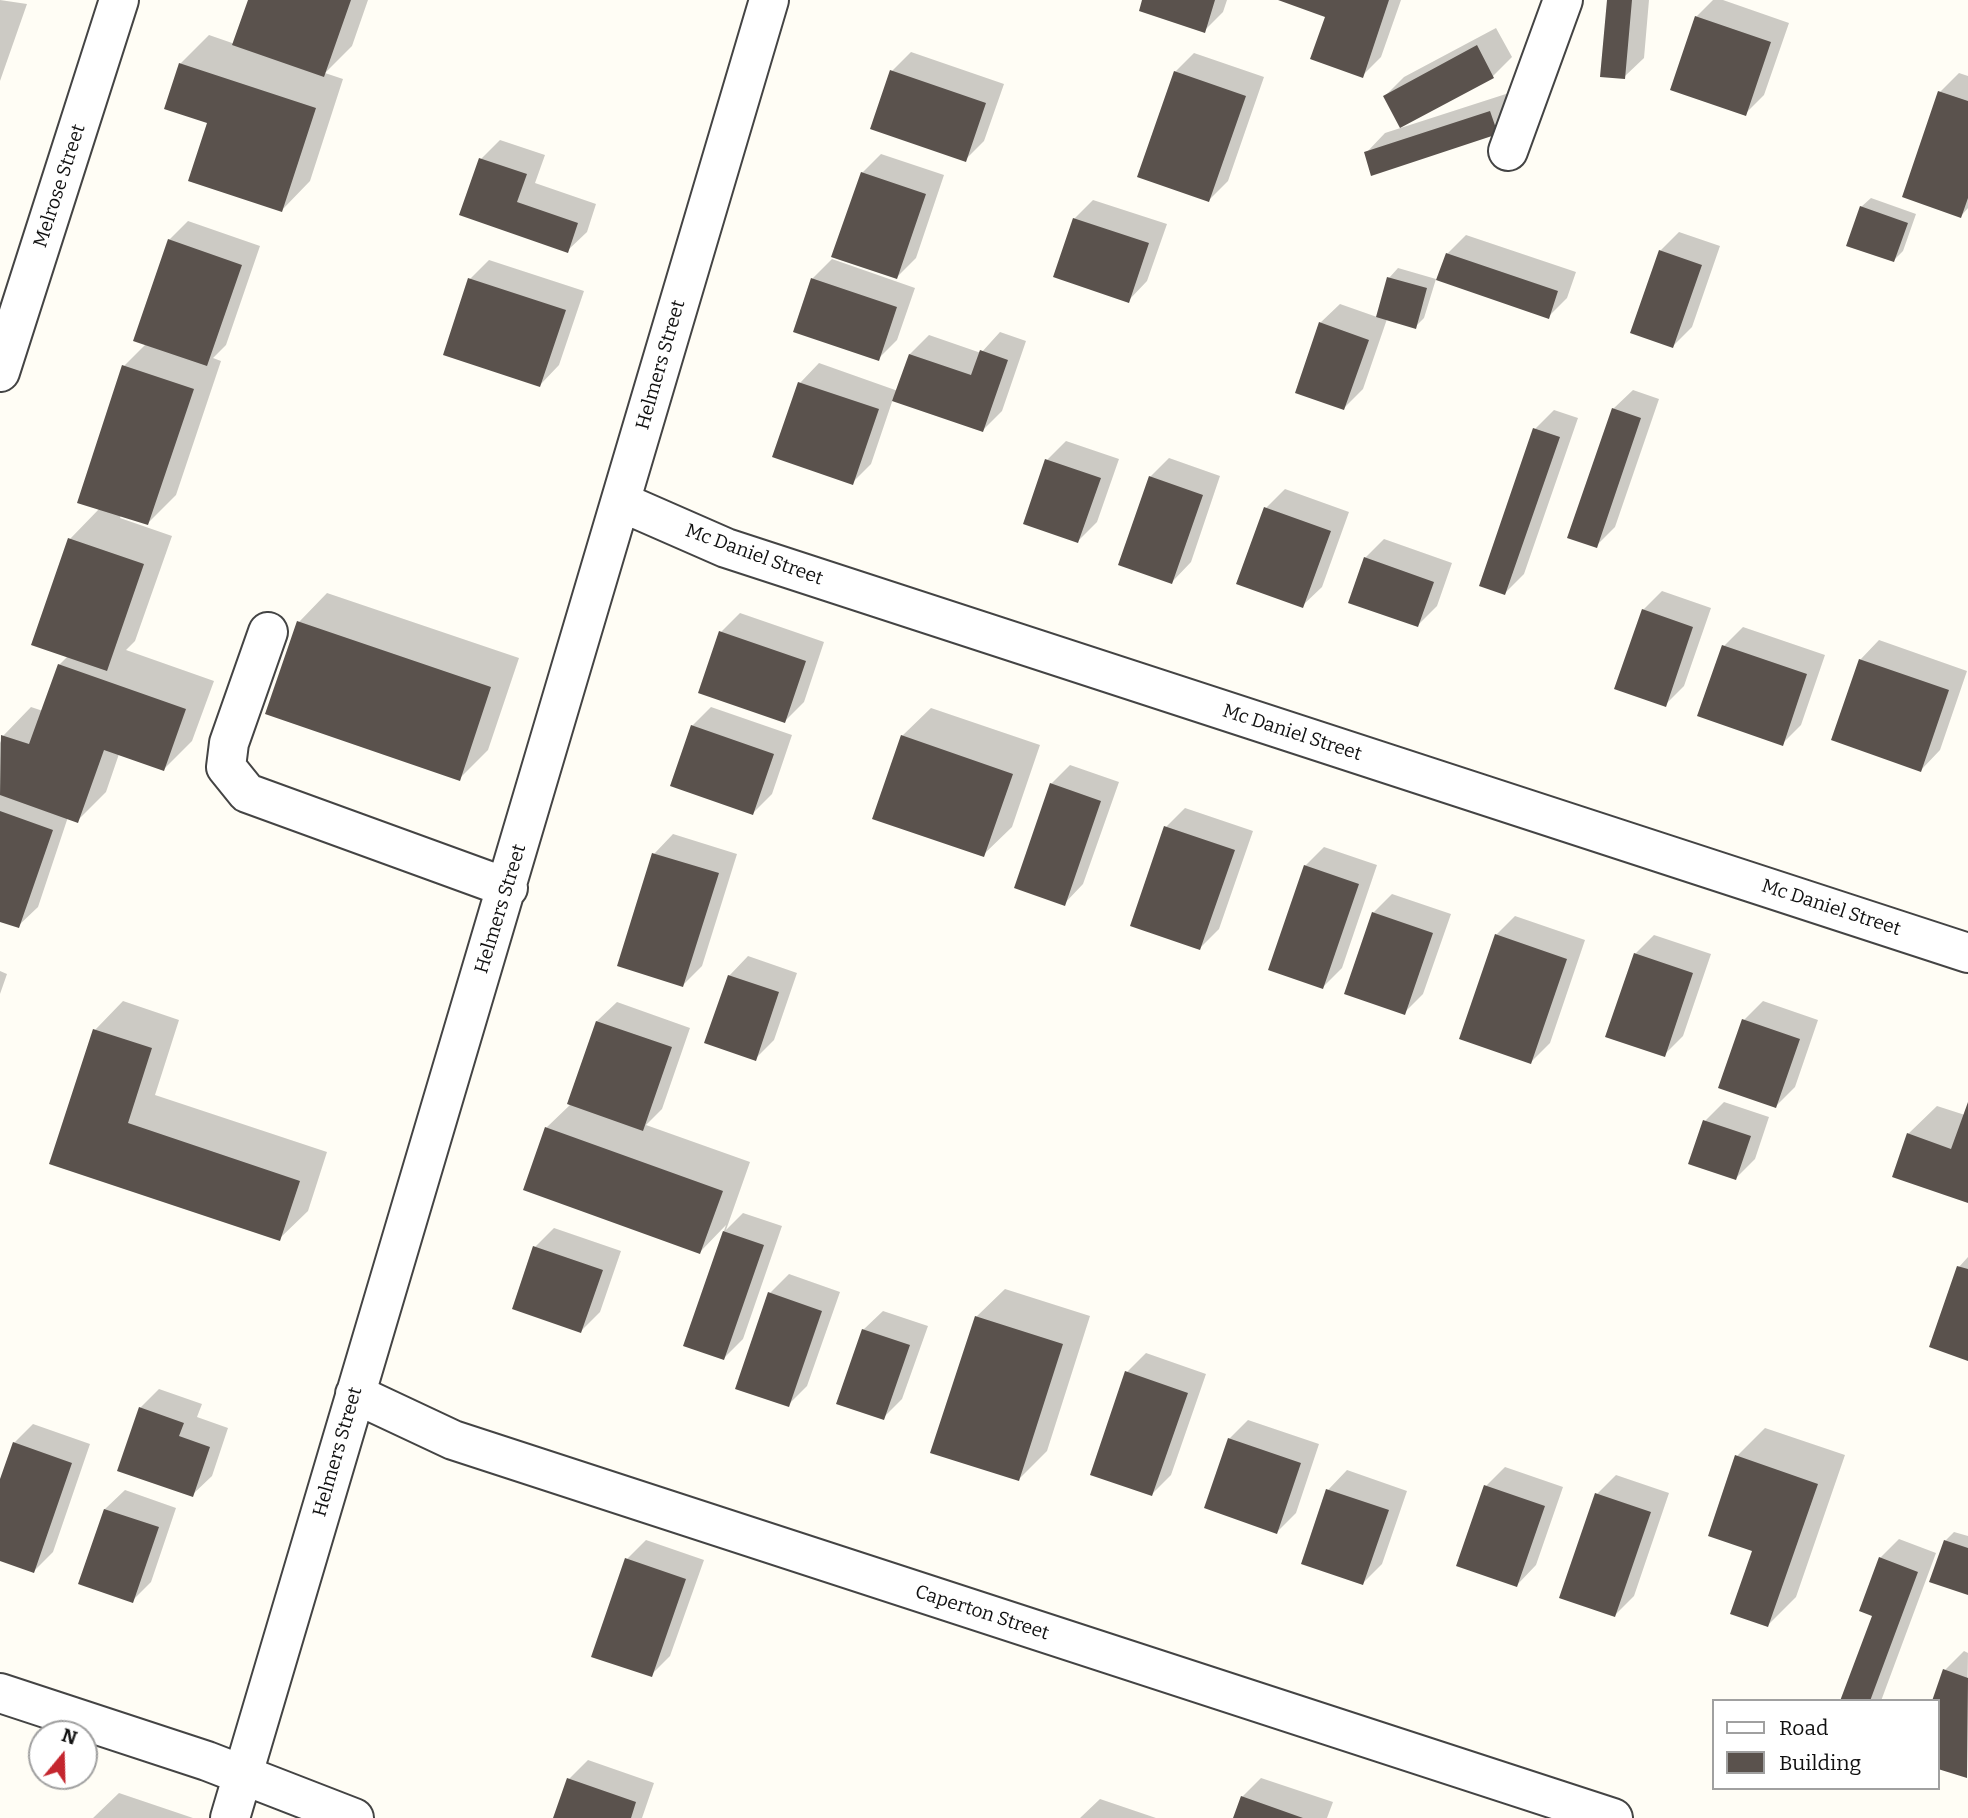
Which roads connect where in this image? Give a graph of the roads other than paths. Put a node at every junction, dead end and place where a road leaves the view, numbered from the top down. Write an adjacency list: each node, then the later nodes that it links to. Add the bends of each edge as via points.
1 (119, 0): 5 (street, Melrose Street)
2 (769, 0): 6 (street, Helmers Street)
3 (1563, 0): 4 (street)
4 (1508, 151)
5 (0, 372)
6 (621, 502): 8 (street, Helmers Street); 9 (street, Mc Daniel Street, via 726,548)
7 (268, 632): 8 (street, via 229,743 226,766 247,793)
8 (508, 888): 10 (street, Helmers Street)
9 (1968, 953)
10 (355, 1394): 12 (street, Helmers Street); 15 (street, Caperton Street, via 453,1440)
11 (0, 1693): 12 (street)
12 (244, 1775): 13 (street); 14 (street, Helmers Street)
13 (340, 1816)
14 (230, 1818)
15 (1613, 1818)

